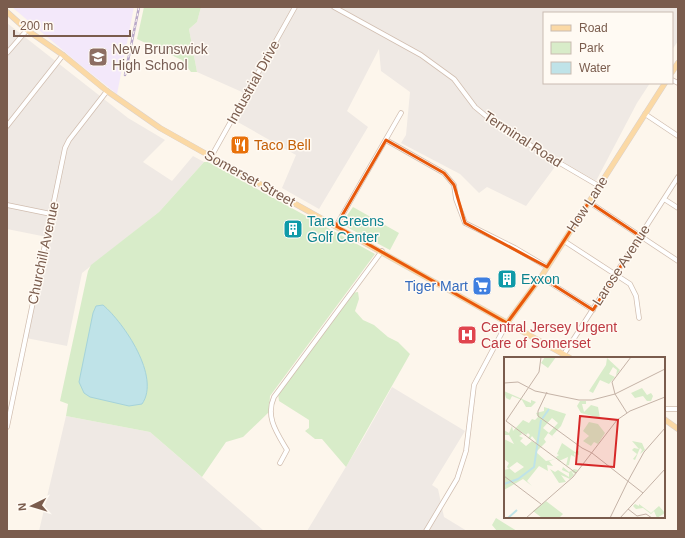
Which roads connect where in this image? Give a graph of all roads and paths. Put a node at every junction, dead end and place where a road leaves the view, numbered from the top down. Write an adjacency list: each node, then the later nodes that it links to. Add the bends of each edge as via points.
1 (295, 7): 14 (street, Industrial Drive)
2 (334, 7): 16 (street, Terminal Road, via 421,55 454,79 475,107 492,121)
3 (7, 12): 4 (main road, Somerset Street)
4 (27, 30): 5 (street); 6 (main road, Somerset Street)
5 (7, 52)
6 (63, 55): 8 (main road, Somerset Street); 11 (street)
7 (664, 84): 10 (main road, How Lane)
8 (107, 91): 14 (main road, Somerset Street, via 160,128); 21 (street, Churchill Avenue, via 71,137 66,148)
9 (401, 114): 13 (street)
10 (645, 114): 12 (street); 16 (main road, How Lane)
11 (7, 126)
12 (678, 136)
13 (386, 140): 22 (street); 27 (street, via 444,173 454,185 465,223)
14 (211, 157): 22 (main road, Somerset Street)
15 (678, 177): 17 (street, Larose Avenue)
16 (599, 186): 18 (main road, How Lane)
17 (664, 199): 20 (street); 23 (street, Larose Avenue)
18 (589, 202): 23 (street); 24 (main road, How Lane)
19 (7, 205): 21 (street)
20 (678, 208)
21 (51, 214): 38 (street, Churchill Avenue)
22 (336, 226): 25 (main road, Somerset Street)
23 (640, 236): 26 (street); 28 (street, Larose Avenue)
24 (564, 241): 27 (main road, How Lane); 28 (street)
25 (382, 251): 32 (main road, Somerset Street); 40 (street, via 274,397 271,420 287,450)
26 (678, 261)
27 (547, 267): 29 (main road, How Lane)
28 (616, 274): 30 (street, Larose Avenue); 31 (street, via 631,285 636,296)
29 (541, 277): 30 (street); 32 (main road, How Lane)
30 (593, 310): 33 (street, Larose Avenue)
31 (639, 318)
32 (507, 323): 33 (main road, Somerset Street); 41 (street, via 474,385 466,451 457,479)
33 (564, 354): 34 (main road, Somerset Street)
34 (568, 357)
35 (665, 409): 36 (street)
36 (678, 409)
37 (665, 421): 39 (main road)
38 (7, 427)
39 (678, 430)
40 (280, 463)
41 (426, 531)

